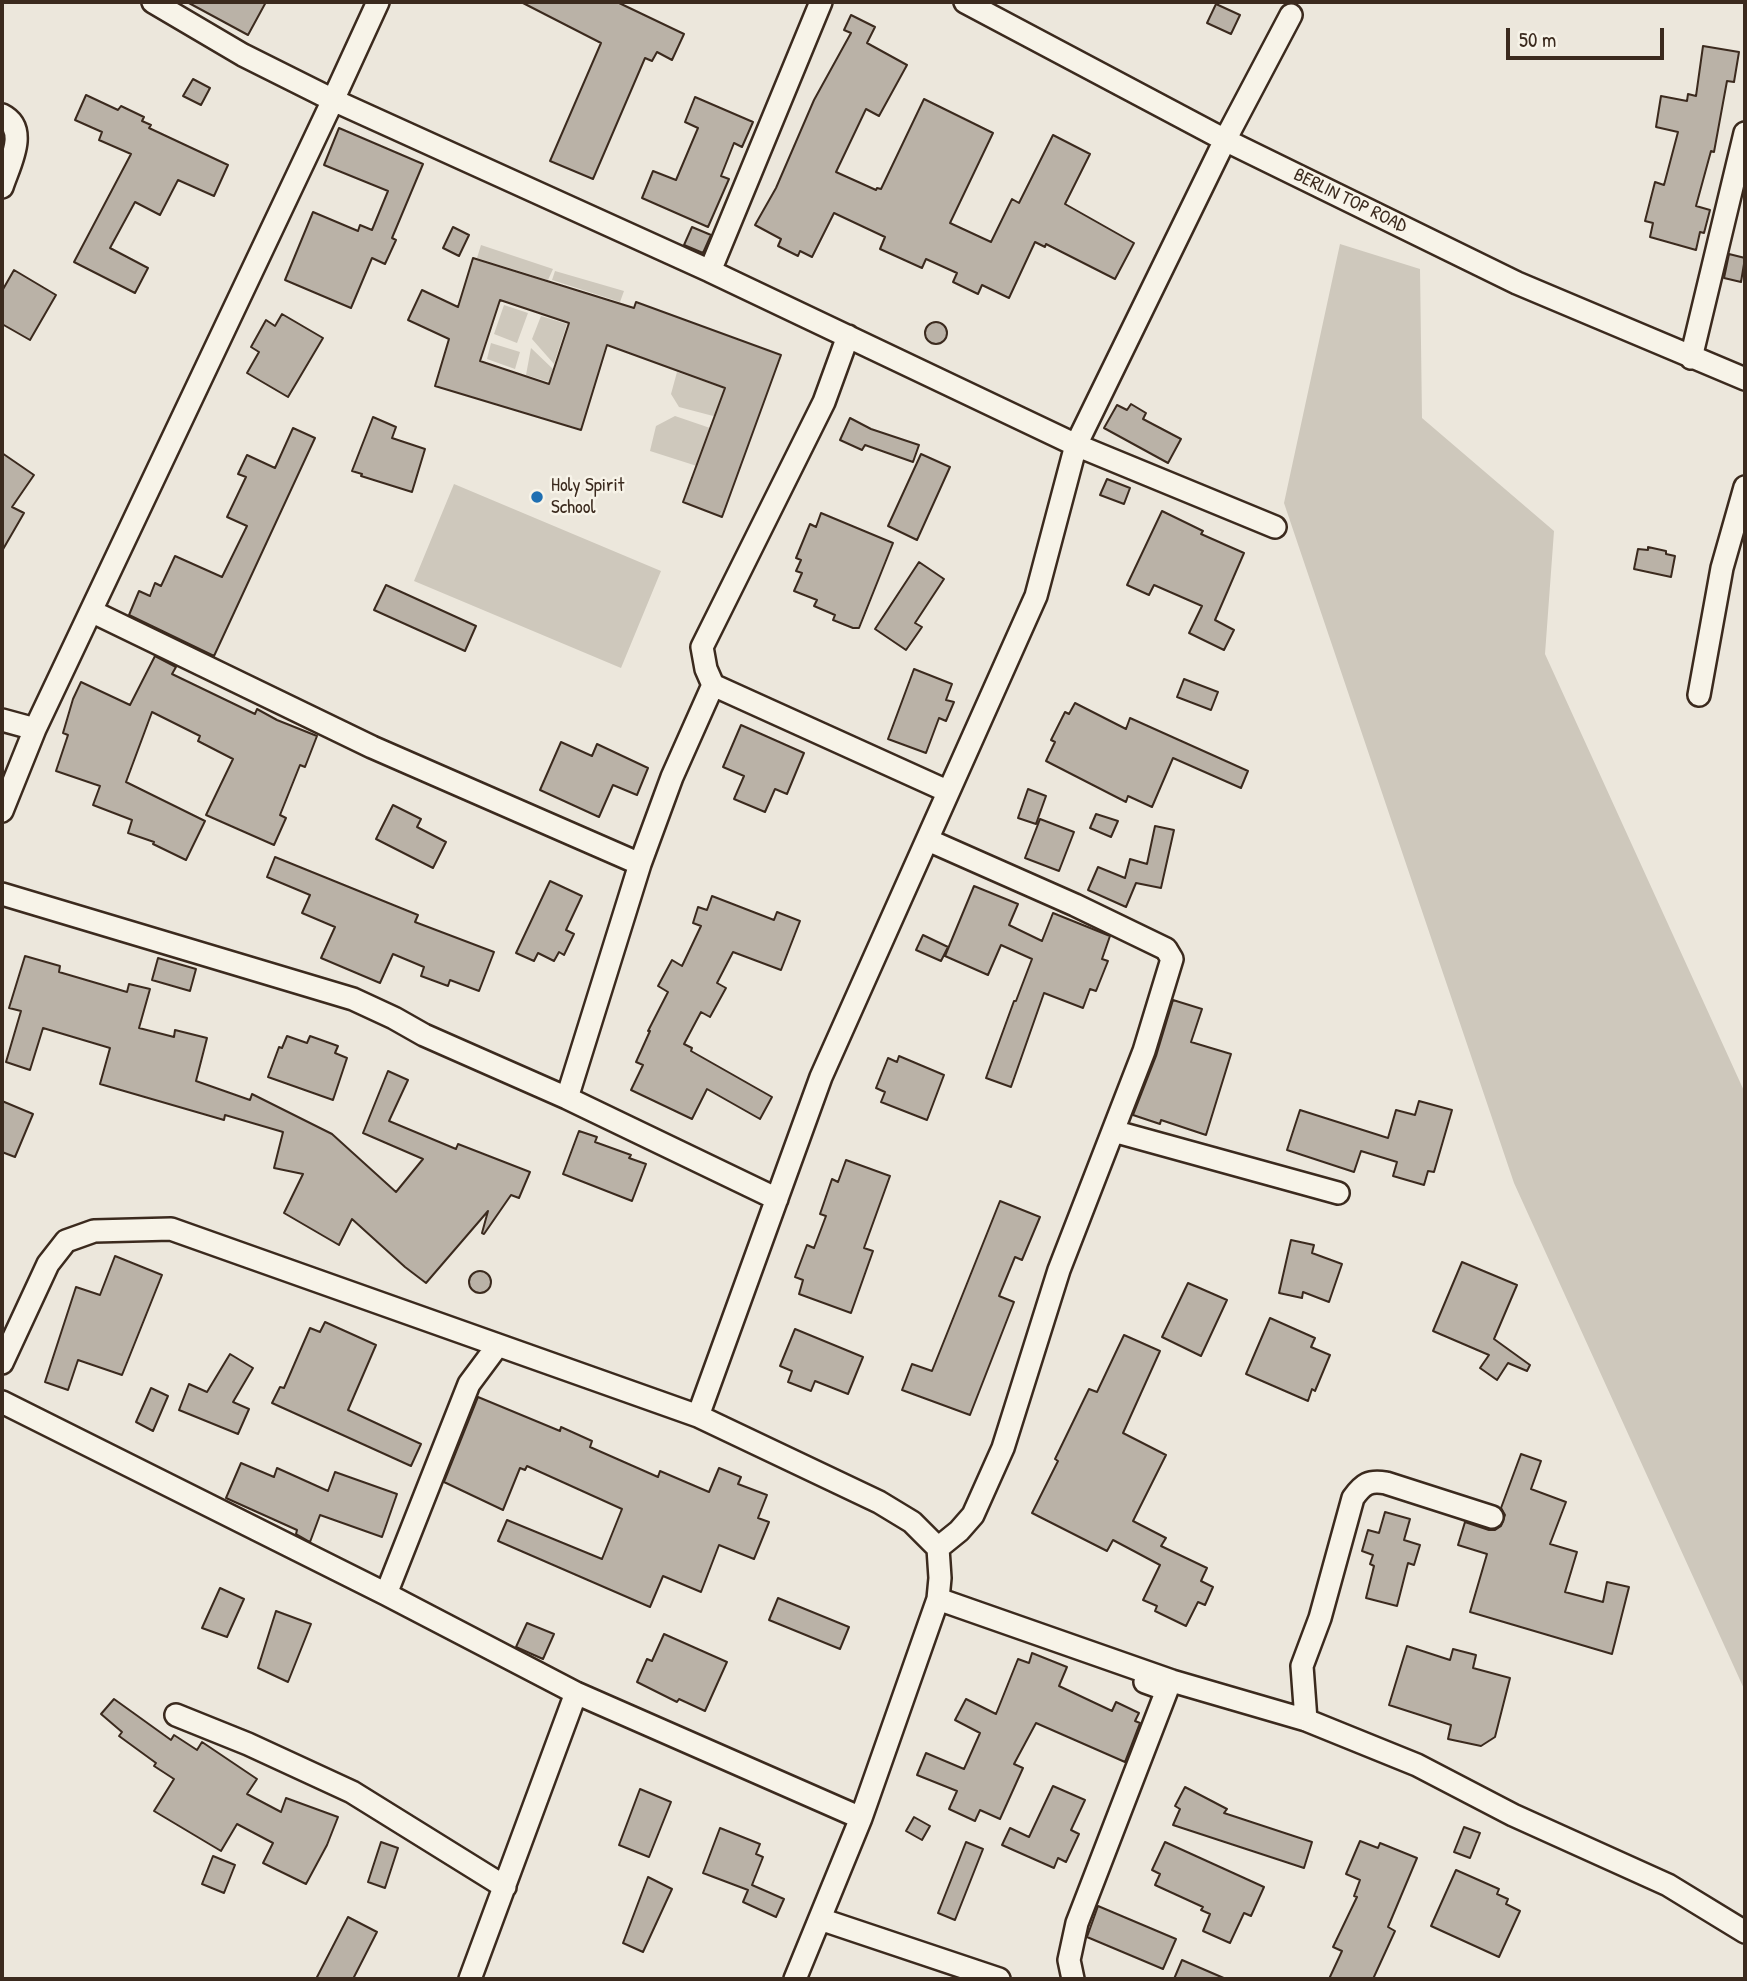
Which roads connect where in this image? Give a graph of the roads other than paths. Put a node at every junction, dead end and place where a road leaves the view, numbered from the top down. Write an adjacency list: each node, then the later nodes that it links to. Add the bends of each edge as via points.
1 (153, 2): 6 (street, via 243,55)
2 (378, 2): 6 (street)
3 (821, 2): 11 (street)
4 (965, 2): 9 (street, BERLIN TOP ROAD)
5 (1291, 15): 9 (street)
6 (333, 100): 11 (street); 18 (street)
7 (2, 115): 10 (street, via 17,132)
8 (1745, 133): 13 (street)
9 (1225, 140): 13 (street, BERLIN TOP ROAD, via 1517,283); 15 (street)
10 (2, 187)
11 (710, 271): 12 (street)
12 (848, 336): 15 (street); 19 (street, via 824,401 702,647)
13 (1691, 358): 14 (street, BERLIN TOP ROAD)
14 (1745, 379)
15 (1076, 445): 17 (street); 23 (street, via 1036,596)
16 (1745, 487): 20 (street, via 1722,568)
17 (1275, 527)
18 (91, 611): 22 (street); 26 (street, via 372,747)
19 (713, 685): 23 (street); 26 (street)
20 (1699, 695)
21 (2, 720): 22 (street)
22 (35, 730): 24 (street)
23 (947, 792): 25 (street)
24 (2, 811)
25 (929, 840): 29 (street, via 1166,949 1172,959); 31 (street, via 821,1077)
26 (640, 864): 28 (street)
27 (2, 894): 28 (street, via 354,999)
28 (566, 1098): 31 (street)
29 (1113, 1131): 30 (street); 37 (street, via 1059,1270 1003,1448 973,1515)
30 (1338, 1193)
31 (777, 1199): 35 (street)
32 (498, 1345): 33 (street, via 171,1229 94,1231 66,1241 48,1264); 35 (street); 38 (street, via 469,1384)
33 (2, 1363)
34 (2, 1402): 38 (street)
35 (698, 1416): 37 (street, via 879,1502 912,1522)
36 (1492, 1517): 42 (street, via 1386,1483 1372,1481 1361,1487 1353,1498 1302,1666)
37 (938, 1548): 39 (street)
38 (386, 1594): 40 (street)
39 (939, 1599): 42 (street, via 1172,1681); 43 (street); 50 (street, via 1167,1690 1077,1923 1069,1960)
40 (576, 1693): 43 (street); 44 (street)
41 (176, 1715): 44 (street, via 352,1792)
42 (1306, 1720): 46 (street, via 1417,1765 1513,1815 1668,1885)
43 (861, 1818): 45 (street)
44 (505, 1887): 47 (street)
45 (820, 1919): 48 (street); 49 (street)
46 (1745, 1932)
47 (470, 1979)
48 (795, 1979)
49 (999, 1979)
50 (1073, 1979)

